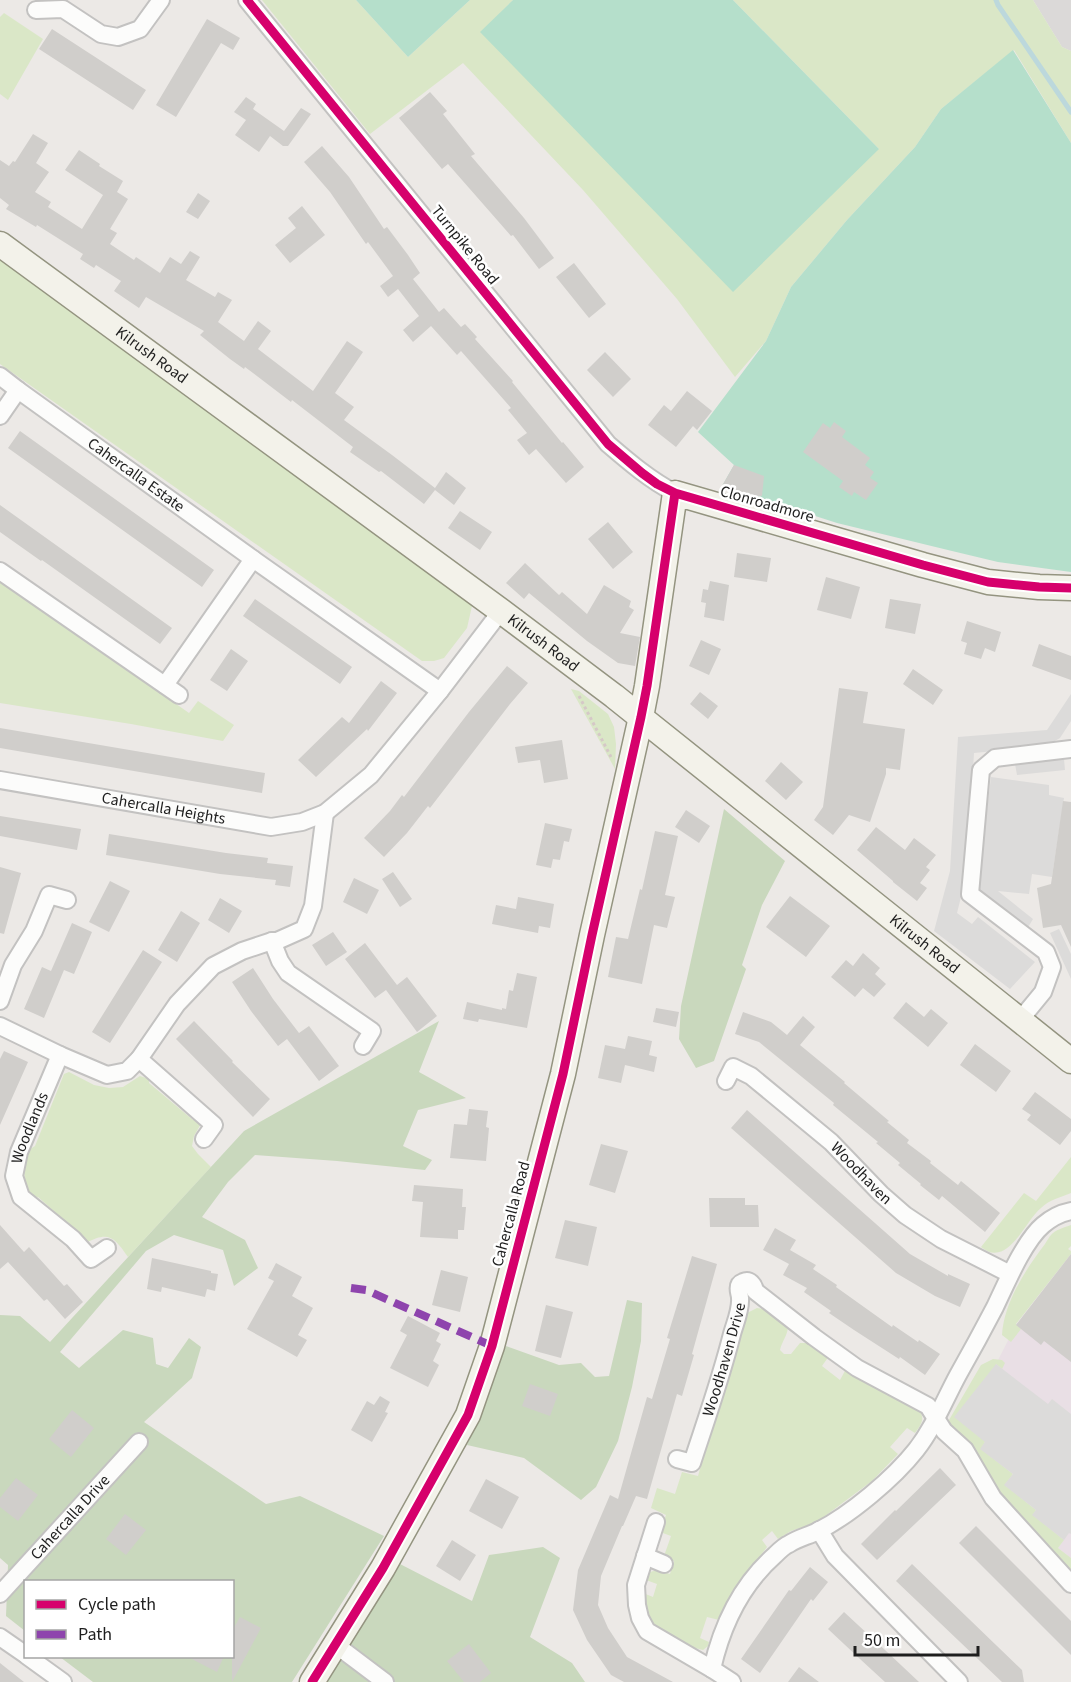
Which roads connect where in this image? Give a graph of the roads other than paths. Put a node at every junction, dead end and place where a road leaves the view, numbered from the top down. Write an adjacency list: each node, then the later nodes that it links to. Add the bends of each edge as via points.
1 (161, 0): 3 (street, via 140,29 118,37 101,34 63,9)
2 (247, 0): 8 (street, Turnpike Road, via 608,444 649,478)
3 (36, 10)
4 (0, 244): 12 (street, Kilrush Road)
5 (0, 376): 6 (street, Cahercalla Estate)
6 (18, 390): 7 (street); 9 (street, Cahercalla Estate)
7 (0, 416)
8 (675, 493): 11 (street, Clonroadmore, via 988,582); 16 (street)
9 (253, 559): 13 (street); 14 (street, Cahercalla Estate)
10 (0, 571): 13 (street)
11 (1071, 588)
12 (501, 611): 14 (street); 16 (street, Kilrush Road)
13 (165, 685): 15 (street)
14 (440, 691): 19 (street, via 371,775)
15 (179, 695)
16 (640, 717): 23 (street, Kilrush Road); 44 (street, Cahercalla Road, via 563,1074 492,1346 468,1416)
17 (1071, 749): 23 (street, via 995,758 981,770 970,894 1046,952 1052,967 1043,992)
18 (0, 780): 19 (street, Cahercalla Heights, via 270,827)
19 (326, 813): 21 (street, via 313,906 303,929)
20 (67, 900): 22 (street, via 49,895 34,931 13,965)
21 (272, 941): 25 (street, via 288,973 372,1031); 27 (street, via 213,966 177,1005)
22 (0, 1001)
23 (1020, 1020): 28 (street, Kilrush Road)
24 (0, 1026): 26 (street)
25 (363, 1046)
26 (60, 1055): 27 (street, via 107,1075 127,1071); 32 (street, Woodlands, via 19,1152 14,1176 21,1197 73,1239 91,1259)
27 (139, 1059): 30 (street, via 214,1125)
28 (1071, 1061)
29 (726, 1081): 33 (street, Woodhaven, via 733,1068 751,1076 831,1142 905,1215 941,1239)
30 (204, 1139)
31 (1071, 1211): 33 (street, via 1042,1225)
32 (107, 1248)
33 (1010, 1274): 34 (street)
34 (937, 1420): 36 (street, Woodhaven Drive, via 928,1406 857,1368 755,1291 749,1281 743,1281 739,1285 740,1304 731,1339 692,1463); 38 (street, via 915,1452 888,1479); 41 (street, via 965,1450 993,1498)
35 (139, 1442): 42 (street, Cahercalla Drive)
36 (678, 1459)
37 (656, 1522): 39 (street)
38 (819, 1530): 47 (street, via 787,1544 762,1566 722,1632); 52 (street, via 835,1556)
39 (645, 1556): 40 (street); 47 (street, via 636,1585 640,1618 647,1631)
40 (664, 1564)
41 (1071, 1584)
42 (0, 1594)
43 (0, 1637): 45 (street)
44 (336, 1645): 49 (street, Cahercalla Road); 50 (street)
45 (24, 1655)
46 (29, 1658): 48 (street)
47 (712, 1669): 51 (street)
48 (63, 1682)
49 (312, 1682)
50 (385, 1682)
51 (732, 1682)
52 (959, 1682)

